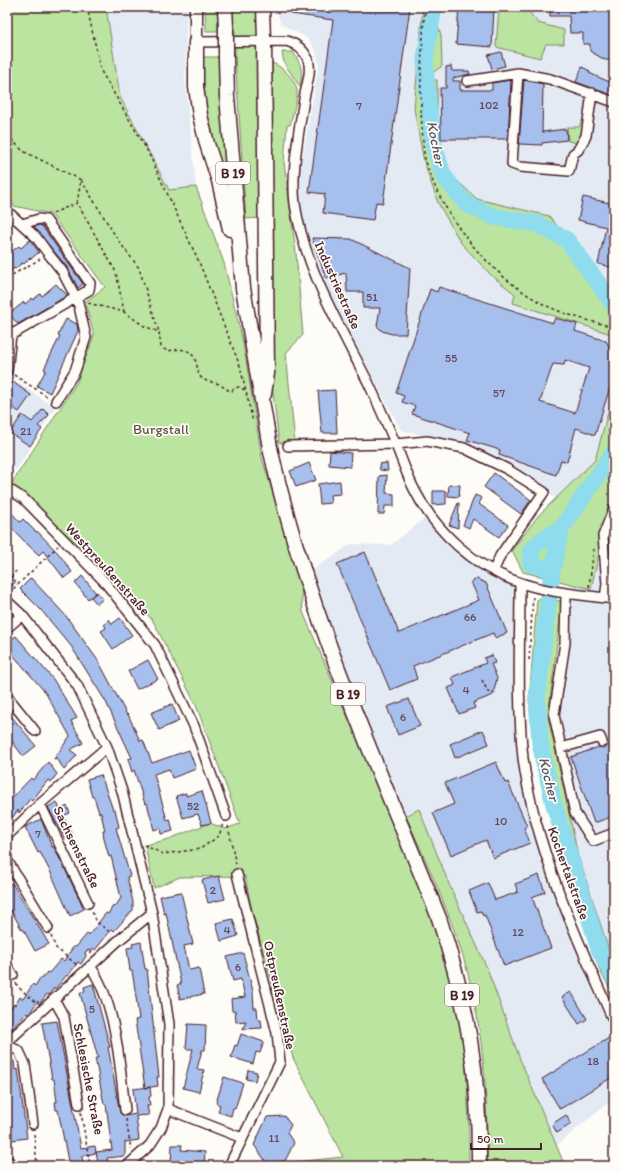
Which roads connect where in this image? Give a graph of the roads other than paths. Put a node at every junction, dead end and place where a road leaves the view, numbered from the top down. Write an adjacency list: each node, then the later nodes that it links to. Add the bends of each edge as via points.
1 (196, 7): 5 (main road)
2 (225, 7): 12 (highway, B 19, bridge, via 227,96)
3 (263, 7): 4 (main road)
4 (264, 40): 5 (street, Industriestraße); 17 (highway, via 267,372); 18 (street, Industriestraße, via 294,43 308,60 308,78 295,165 295,202 303,241 328,305)
5 (196, 42): 12 (highway, via 196,87 200,115 220,181)
6 (518, 73): 7 (street); 8 (street, via 546,78); 8 (street, via 512,164 520,167 570,171 573,154 586,136)
7 (467, 81)
8 (592, 93): 9 (street)
9 (614, 102)
10 (7, 211): 11 (street)
11 (22, 224): 13 (street, via 62,271); 13 (street, via 39,219 46,220 90,283 89,290)
12 (243, 288): 17 (highway, B 19)
13 (77, 300): 14 (street); 16 (street, via 86,337 75,370)
14 (9, 331): 15 (street)
15 (7, 371)
16 (56, 401)
17 (262, 406): 56 (highway, B 19, via 284,508 304,574 330,650 439,918 463,1001 474,1058 479,1122)
18 (396, 444): 19 (street); 22 (street, Industriestraße, via 414,489 428,513 445,534 471,557); 22 (street, via 427,441 464,448 507,469 544,492 500,556)
19 (288, 446)
20 (7, 488): 35 (street, Westpreußenstraße, via 24,499 104,581 155,645 194,726)
21 (614, 508): 25 (street, via 603,536)
22 (494, 570): 23 (street, Industriestraße)
23 (520, 583): 24 (street, Industriestraße); 47 (street, Kochertalstraße, via 518,701 524,760 535,817 585,957)
24 (564, 593): 25 (street, Industriestraße); 33 (street, via 565,643 554,715)
25 (610, 599)
26 (7, 600): 27 (street)
27 (22, 615): 28 (street); 32 (street, via 77,685)
28 (7, 628)
29 (7, 696): 30 (street)
30 (35, 731)
31 (602, 742): 33 (street, via 600,737)
32 (107, 747): 34 (street, Sachsenstraße); 41 (street, via 136,841)
33 (561, 748): 36 (street, via 575,813 592,841)
34 (40, 804): 37 (street, Sachsenstraße); 40 (street, Sachsenstraße)
35 (226, 816)
36 (614, 833)
37 (7, 836)
38 (7, 860): 42 (street)
39 (237, 874): 53 (street, Ostpreußenstraße, via 277,1033 280,1062)
40 (88, 903)
41 (152, 913): 44 (street); 50 (street, via 169,1024)
42 (48, 928)
43 (7, 966): 45 (street)
44 (87, 969): 46 (street); 51 (street, via 99,979 107,999 119,1058)
45 (13, 975)
46 (54, 999): 48 (street); 49 (street, Schlesische Straße, via 64,1017)
47 (614, 1022)
48 (7, 1044): 52 (street, via 19,1051 25,1064)
49 (79, 1104)
50 (168, 1109): 53 (street); 54 (street, via 161,1128 150,1145)
51 (125, 1110)
52 (33, 1124)
53 (242, 1138): 55 (street, Ostpreußenstraße)
54 (130, 1164)
55 (229, 1166)
56 (479, 1166)

